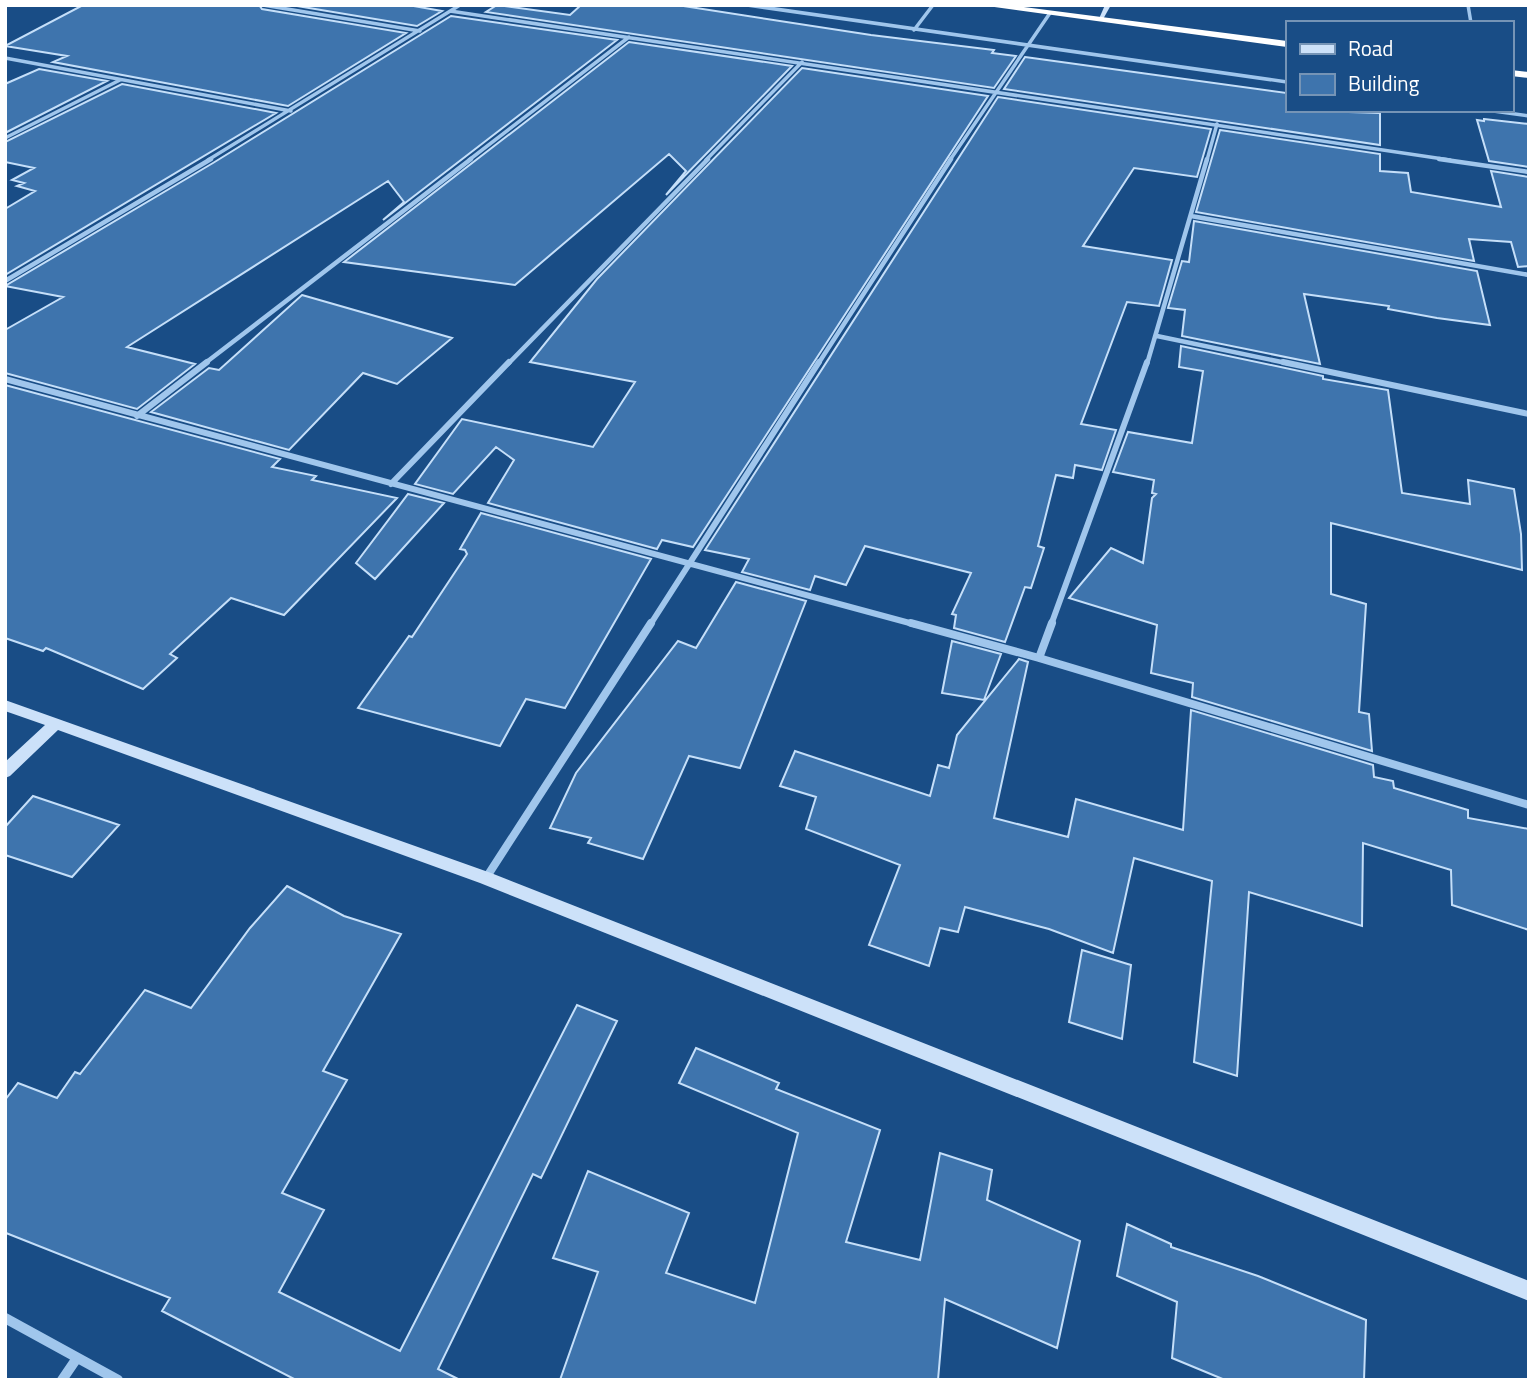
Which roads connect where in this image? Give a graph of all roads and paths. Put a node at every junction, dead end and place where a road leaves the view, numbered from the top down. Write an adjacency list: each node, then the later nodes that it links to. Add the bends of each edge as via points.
1 (263, 5): 12 (street)
2 (460, 5): 8 (street)
3 (747, 5): 11 (street)
4 (933, 5): 11 (street)
5 (985, 5): 7 (highway)
6 (1108, 5): 10 (street)
7 (1006, 7): 9 (highway)
8 (450, 10): 12 (street); 13 (street)
9 (1050, 13): 10 (highway); 15 (street)
10 (1100, 20): 14 (highway)
11 (914, 30): 15 (street)
12 (420, 31): 21 (street)
13 (629, 37): 17 (street); 33 (street)
14 (1286, 44)
15 (1027, 46): 19 (street); 20 (street)
16 (5, 58): 18 (street)
17 (802, 62): 20 (street); 34 (street)
18 (120, 80): 21 (street); 25 (street)
19 (1286, 82)
20 (995, 90): 24 (street); 35 (street)
21 (291, 111): 29 (street)
22 (1500, 112): 23 (street)
23 (1529, 116)
24 (1217, 124): 26 (street); 27 (street)
25 (5, 138)
26 (1529, 172)
27 (1191, 216): 28 (street); 30 (street)
28 (1529, 275)
29 (5, 282)
30 (1157, 336): 32 (street); 36 (street)
31 (5, 379): 33 (street)
32 (1529, 414)
33 (137, 416): 34 (street)
34 (391, 484): 35 (street)
35 (690, 563): 36 (street); 41 (street)
36 (1039, 658): 40 (street)
37 (5, 705): 38 (street)
38 (55, 724): 39 (street); 41 (street)
39 (5, 772)
40 (1529, 806)
41 (485, 878): 42 (street)
42 (1529, 1292)
43 (5, 1318): 44 (street)
44 (77, 1358): 45 (street); 46 (street)
45 (62, 1380)
46 (118, 1380)

